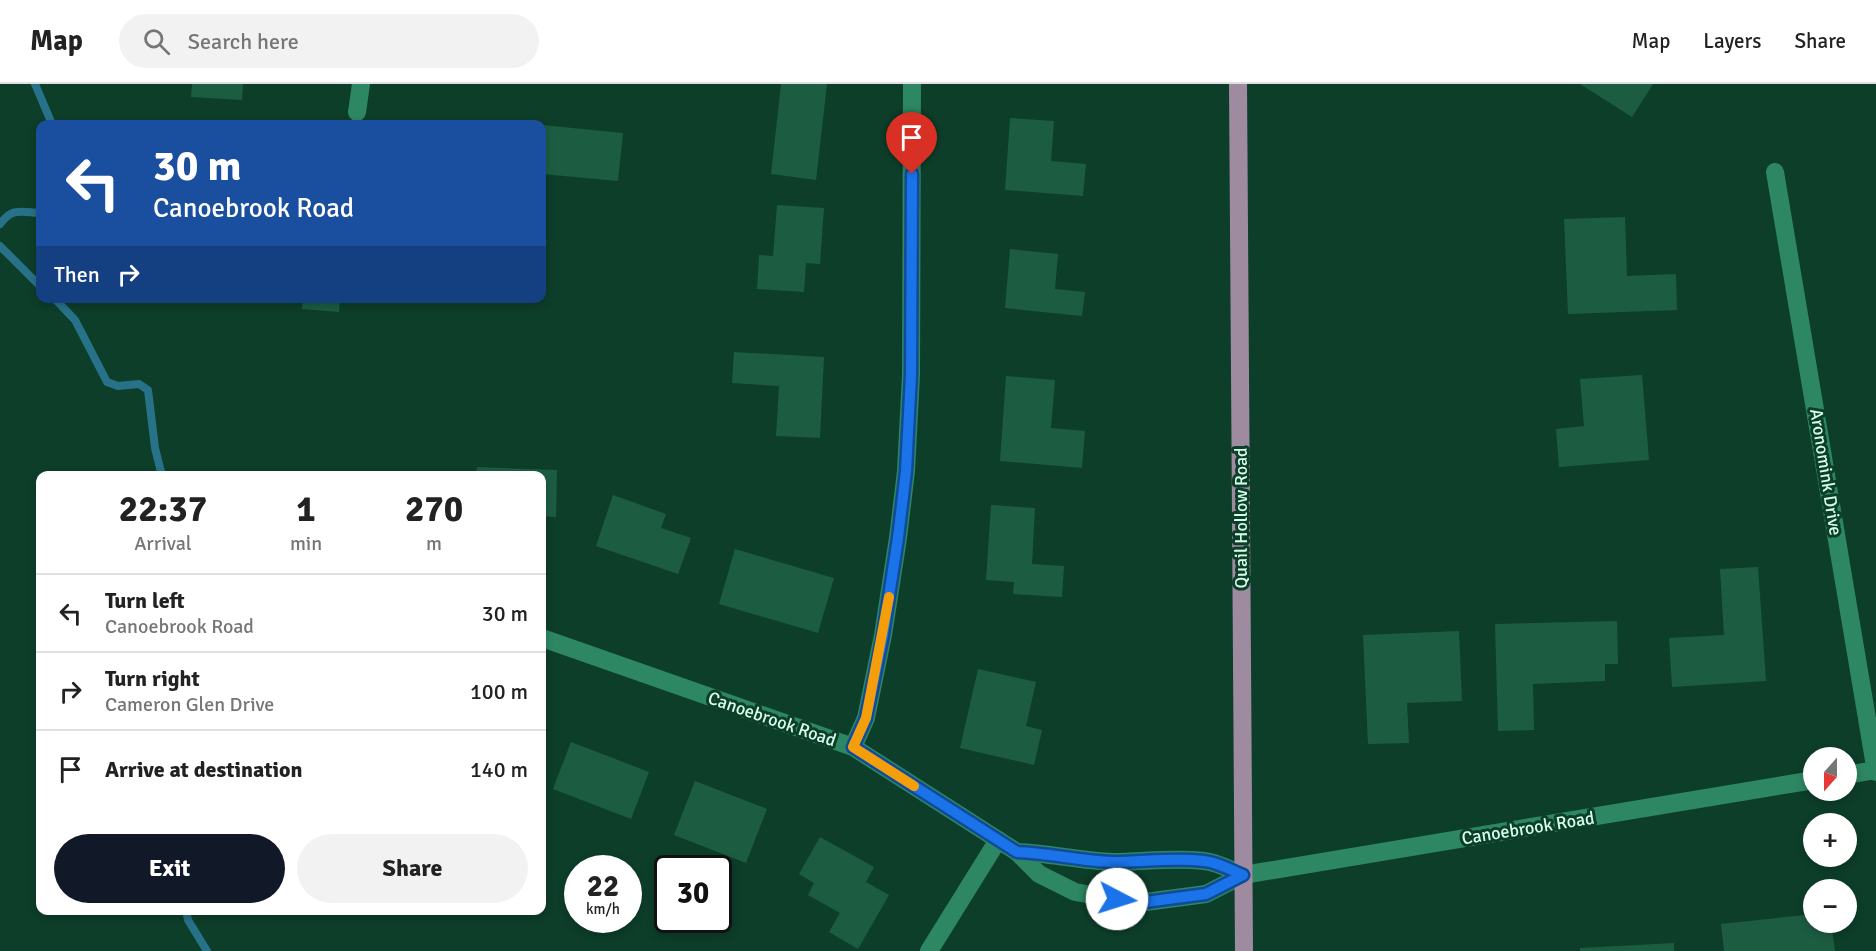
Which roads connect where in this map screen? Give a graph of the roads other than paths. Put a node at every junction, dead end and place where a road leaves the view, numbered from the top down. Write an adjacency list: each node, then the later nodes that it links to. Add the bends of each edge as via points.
1 (361, 84): 4 (street)
2 (912, 84): 7 (street, via 911,375 906,471 883,635 866,718)
3 (1238, 84): 13 (main road, Quail Hollow Road)
4 (357, 112)
5 (1774, 172): 8 (street, Aronomink Drive)
6 (546, 639): 7 (street, Canoebrook Road)
7 (853, 747): 11 (street, Canoebrook Road)
8 (1876, 771): 9 (street)
9 (1857, 774)
10 (1803, 782): 13 (street, Canoebrook Road)
11 (998, 840): 12 (street, Canoebrook Road); 14 (street)
12 (1017, 852): 13 (street, Canoebrook Road, via 1113,862 1206,861); 13 (street, Canoebrook Road, via 1039,874 1075,892 1138,903 1206,894)
13 (1243, 875): 15 (main road, Quail Hollow Road)
14 (929, 951)
15 (1244, 951)

